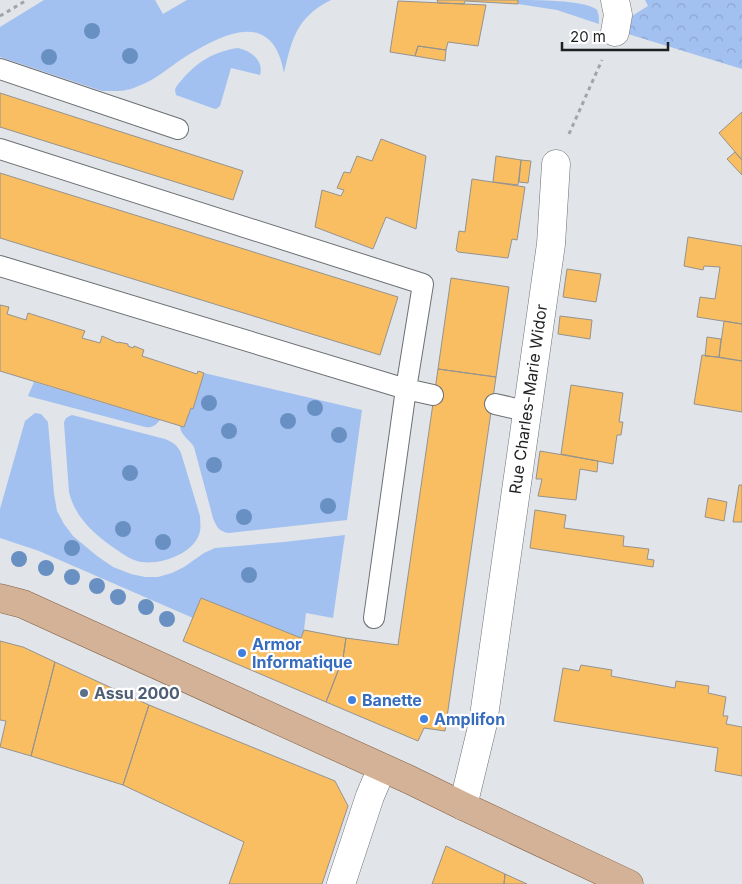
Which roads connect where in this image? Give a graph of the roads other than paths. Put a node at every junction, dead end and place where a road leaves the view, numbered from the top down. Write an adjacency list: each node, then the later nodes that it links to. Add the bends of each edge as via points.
1 (616, 0): 2 (street)
2 (615, 32)
3 (0, 69): 4 (lane)
4 (178, 129)
5 (0, 149): 8 (lane, via 423,284)
6 (556, 164): 11 (street, Rue Charles-Marie Widor, via 551,244)
7 (0, 266): 8 (lane)
8 (406, 389): 9 (lane); 13 (lane)
9 (433, 395)
10 (495, 404): 11 (lane)
11 (526, 411): 15 (street, Rue Charles-Marie Widor, via 483,723)
12 (0, 598): 14 (main road, via 23,604)
13 (374, 618)
14 (382, 768): 15 (main road); 16 (street)
15 (463, 806): 17 (main road)
16 (342, 884)
17 (629, 884)

